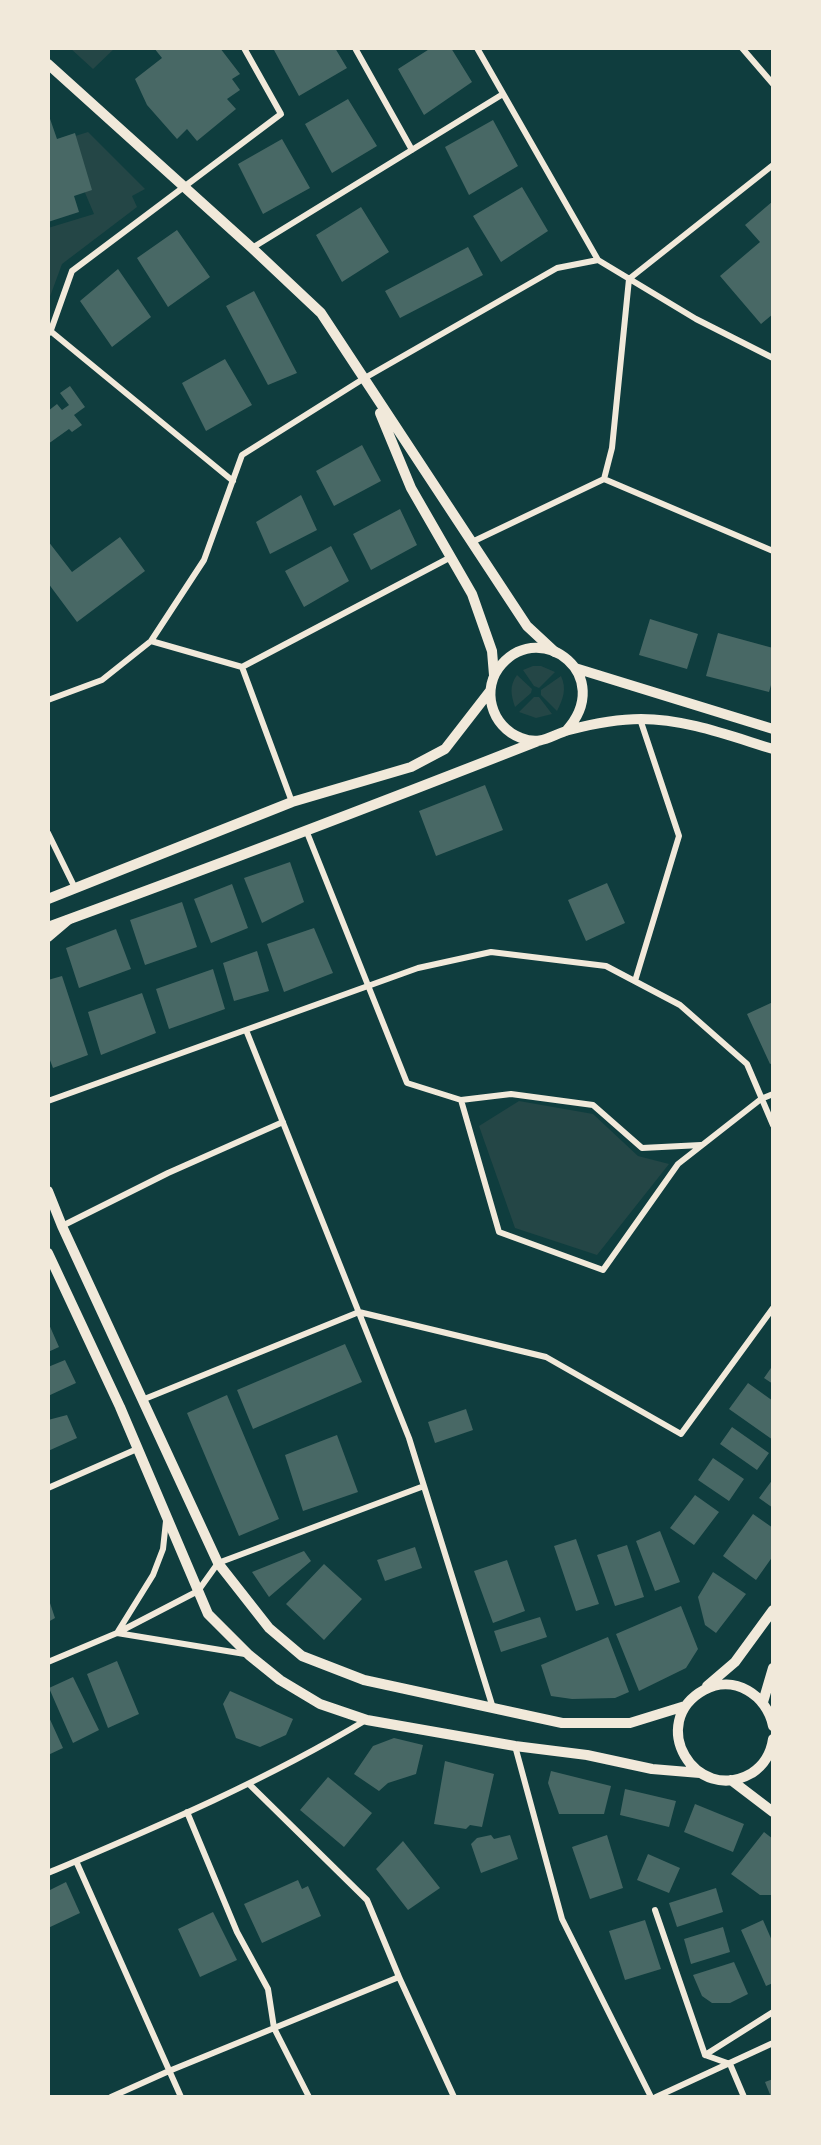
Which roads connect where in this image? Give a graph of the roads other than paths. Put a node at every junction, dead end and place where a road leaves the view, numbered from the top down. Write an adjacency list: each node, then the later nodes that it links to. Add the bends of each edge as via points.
1 (244, 48): 10 (street, via 280,114)
2 (355, 48): 8 (street)
3 (477, 48): 7 (street)
4 (742, 48): 6 (street)
5 (48, 64): 10 (main road)
6 (773, 84)
7 (503, 94): 8 (street); 12 (street)
8 (412, 150): 11 (street)
9 (773, 165): 13 (street)
10 (185, 187): 11 (main road); 14 (street, via 72,271)
11 (252, 248): 16 (main road, via 321,313)
12 (598, 260): 13 (street); 16 (street, via 557,268)
13 (629, 279): 15 (street, via 696,320); 18 (street, via 612,448)
14 (49, 331): 19 (street)
15 (773, 358)
16 (363, 379): 17 (main road); 19 (street, via 242,455)
17 (371, 391): 20 (main road); 22 (main road, via 411,488)
18 (604, 479): 20 (street); 21 (street)
19 (233, 482): 23 (street, via 204,560)
20 (471, 542): 24 (main road, via 527,626)
21 (773, 551)
22 (451, 556): 25 (street); 27 (main road, via 472,594 492,651)
23 (151, 641): 25 (street); 29 (street, via 102,680)
24 (555, 652): 26 (main road); 27 (main road, via 544,648 520,651 500,665)
25 (242, 667): 35 (street)
26 (576, 668): 31 (main road); 32 (main road, via 582,681 582,708)
27 (494, 675): 28 (main road)
28 (490, 691): 33 (main road, via 498,721 522,739); 35 (main road, via 445,749 411,767)
29 (48, 700)
30 (640, 719): 32 (main road); 34 (main road, via 688,724); 43 (street, via 680,836)
31 (773, 729)
32 (566, 731): 33 (main road)
33 (538, 741): 36 (main road)
34 (773, 749)
35 (292, 802): 38 (main road)
36 (306, 830): 40 (main road); 44 (street)
37 (48, 833): 38 (street)
38 (75, 888): 39 (main road)
39 (48, 899)
40 (69, 920): 41 (main road); 42 (main road)
41 (48, 927)
42 (48, 937)
43 (635, 981): 44 (street, via 606,966 491,952 418,968); 47 (street, via 680,1005 747,1064)
44 (367, 987): 45 (street); 48 (street, via 407,1083)
45 (246, 1030): 49 (street); 50 (street)
46 (773, 1094): 47 (street)
47 (762, 1099): 51 (street); 52 (street)
48 (461, 1100): 52 (street, via 511,1094 593,1105 642,1148); 52 (street, via 499,1232 603,1270 678,1164)
49 (48, 1101)
50 (283, 1122): 54 (street); 57 (street)
51 (773, 1125)
52 (702, 1145)
53 (48, 1191): 54 (main road)
54 (62, 1226): 58 (main road)
55 (48, 1253): 59 (main road)
56 (773, 1308): 57 (street, via 681,1434 546,1357)
57 (359, 1312): 58 (street); 60 (street)
58 (142, 1400): 63 (main road)
59 (137, 1449): 61 (street); 62 (main road)
60 (424, 1486): 63 (street); 73 (street)
61 (48, 1488)
62 (166, 1519): 64 (main road); 66 (street, via 163,1549 153,1575)
63 (218, 1563): 64 (street); 73 (main road, via 269,1628 302,1656 364,1680)
64 (198, 1591): 66 (street); 67 (main road, via 208,1614)
65 (773, 1610): 70 (main road, via 735,1662)
66 (117, 1633): 67 (street); 68 (street)
67 (249, 1655): 74 (main road, via 320,1704)
68 (48, 1662)
69 (773, 1668): 71 (main road)
70 (696, 1695): 71 (main road, via 724,1684 752,1692); 72 (main road)
71 (763, 1702): 75 (main road)
72 (685, 1706): 73 (main road, via 630,1723 562,1723); 78 (main road, via 678,1728 681,1750)
73 (493, 1709)
74 (367, 1720): 77 (main road); 80 (street)
75 (773, 1726)
76 (772, 1745): 79 (main road, via 766,1760 756,1770)
77 (515, 1746): 78 (main road); 97 (street, via 562,1919)
78 (700, 1773): 79 (main road)
79 (731, 1780): 82 (main road)
80 (249, 1784): 81 (street); 86 (street, via 368,1900)
81 (188, 1812): 83 (street); 88 (street, via 237,1932 268,1989)
82 (773, 1812)
83 (76, 1861): 84 (street); 92 (street)
84 (48, 1873)
85 (655, 1910): 90 (street)
86 (399, 1977): 88 (street); 96 (street)
87 (773, 2012): 90 (street)
88 (274, 2028): 92 (street); 95 (street)
89 (773, 2043): 91 (street)
90 (705, 2055): 91 (street)
91 (730, 2064): 98 (street); 99 (street)
92 (168, 2071): 93 (street); 94 (street)
93 (111, 2097)
94 (181, 2097)
95 (309, 2097)
96 (454, 2097)
97 (651, 2097)
98 (656, 2097)
99 (744, 2097)

